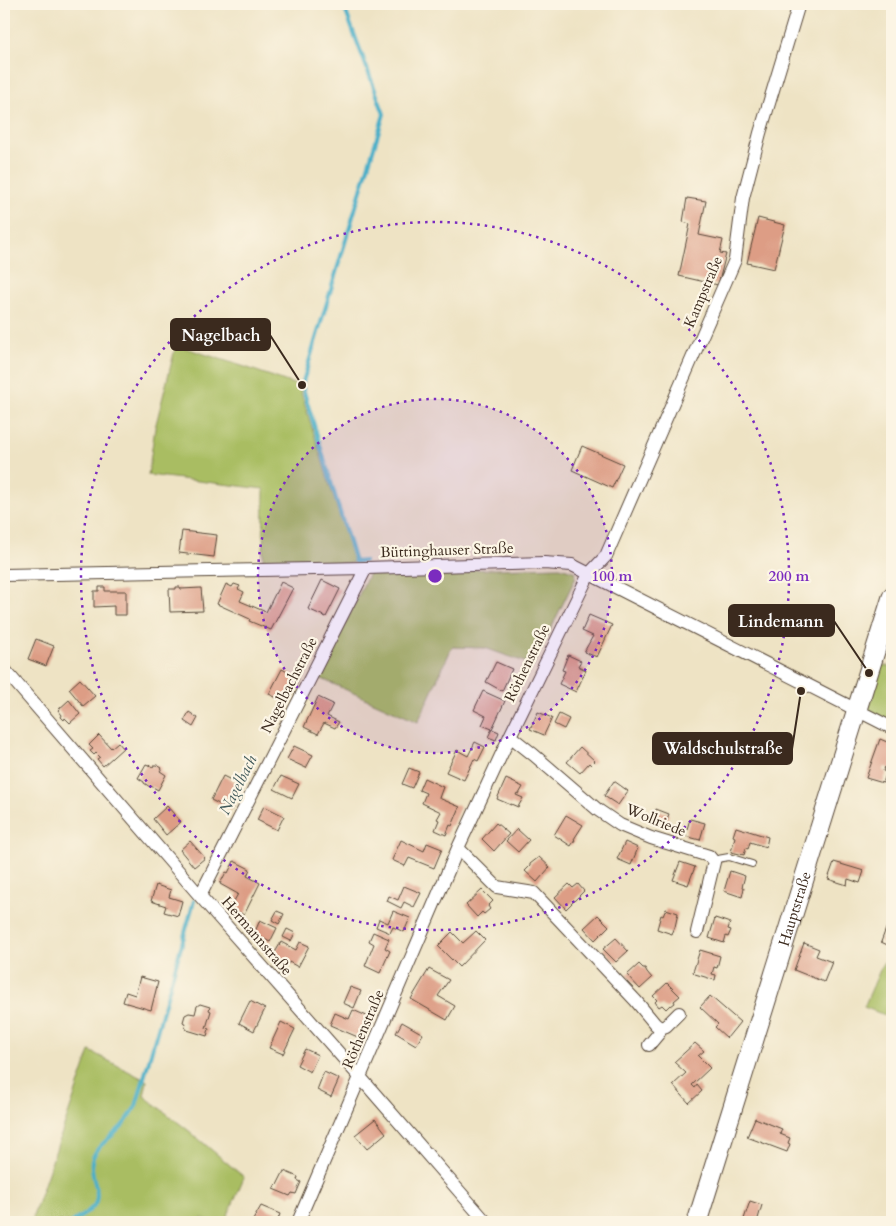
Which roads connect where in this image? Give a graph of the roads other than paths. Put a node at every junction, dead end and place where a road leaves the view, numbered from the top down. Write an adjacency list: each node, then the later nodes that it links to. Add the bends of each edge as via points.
1 (799, 4): 3 (street, Kampstraße, via 743,198 736,260 606,556)
2 (366, 568): 3 (street, Büttinghauser Straße, via 544,563 572,565); 4 (street, Büttinghauser Straße); 13 (street, Nagelbachstraße)
3 (589, 574): 7 (street, Büttinghauser Straße); 9 (street, Röthenstraße)
4 (4, 575)
5 (892, 597): 7 (main road, Hauptstraße)
6 (4, 669): 13 (street, Hermannstraße)
7 (858, 710): 8 (street, Büttinghauser Straße); 21 (main road, Hauptstraße)
8 (892, 728)
9 (510, 736): 10 (street, Röthenstraße); 11 (street, Wollriede, via 620,825 710,856)
10 (458, 848): 16 (street, via 498,887 534,893); 18 (street, Röthenstraße)
11 (712, 860): 12 (lane, via 729,857); 14 (street)
12 (752, 864)
13 (200, 896): 18 (street, Hermannstraße)
14 (697, 932)
15 (679, 1013): 16 (street)
16 (660, 1028): 17 (street)
17 (649, 1046)
18 (360, 1077): 19 (street, Röthenstraße); 20 (street, Hermannstraße)
19 (298, 1222)
20 (486, 1222)
21 (697, 1222)

